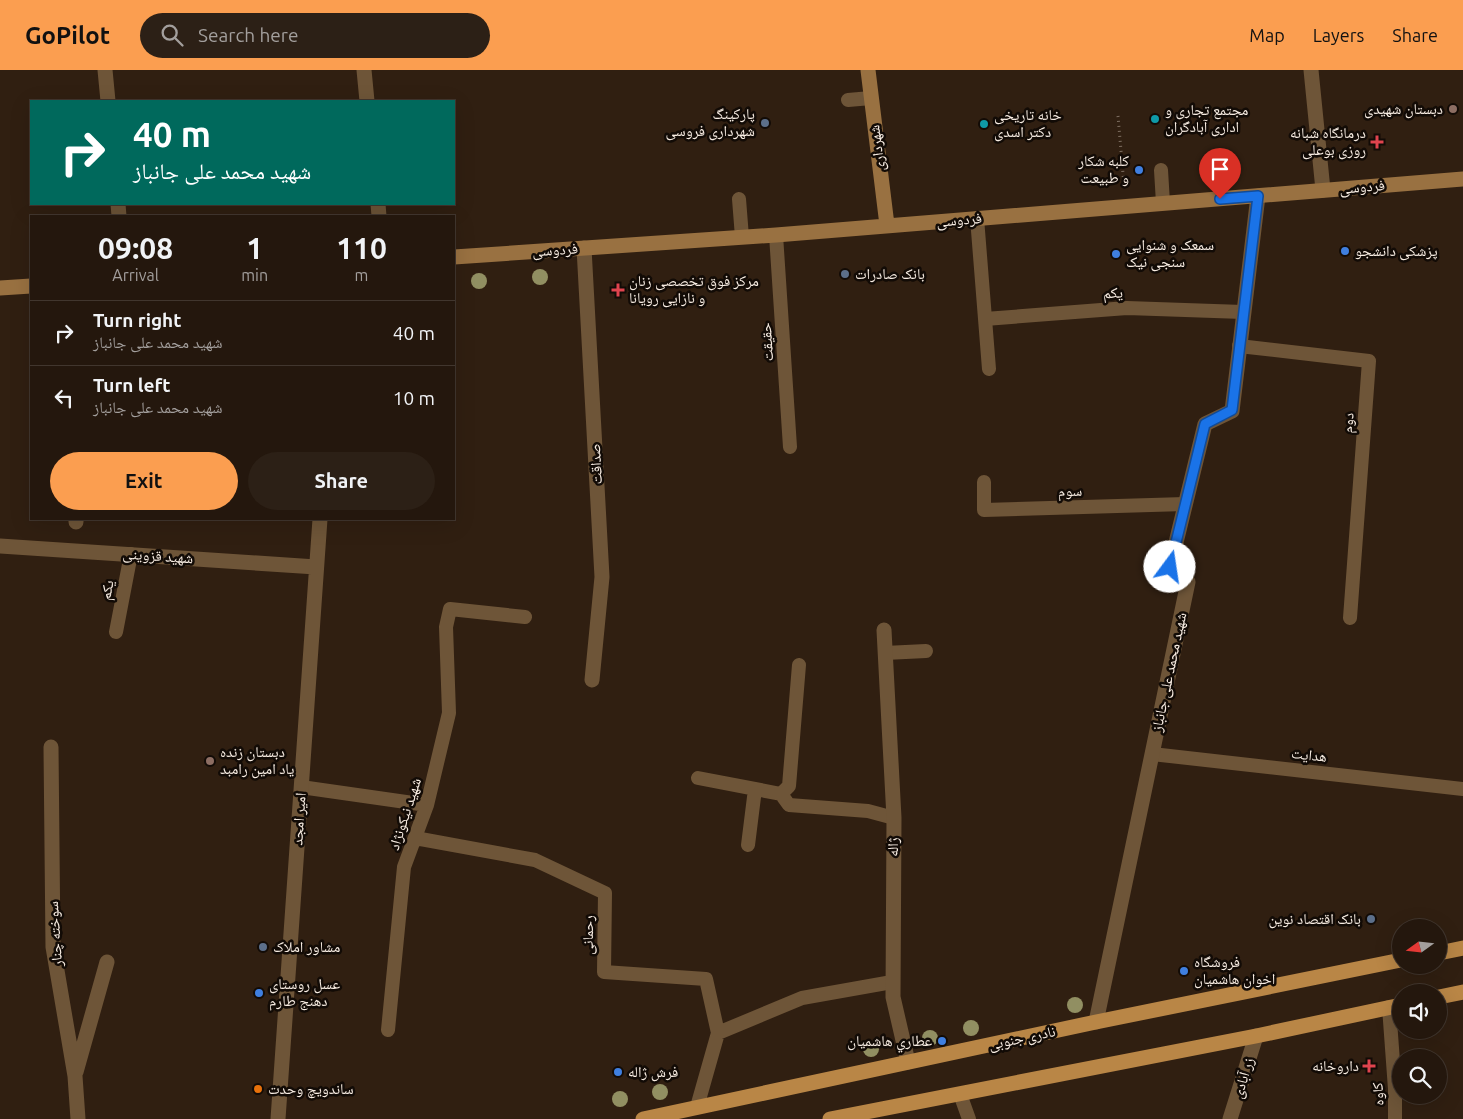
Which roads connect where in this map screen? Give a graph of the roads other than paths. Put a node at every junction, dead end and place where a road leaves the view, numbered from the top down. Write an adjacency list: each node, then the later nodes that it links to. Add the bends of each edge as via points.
1 (105, 70): 6 (street)
2 (364, 70): 7 (street)
3 (868, 70): 5 (main road, شهرداری)
4 (1311, 70): 11 (street)
5 (871, 98): 8 (lane); 16 (main road, شهرداری)
6 (108, 100)
7 (367, 100)
8 (848, 100)
9 (1161, 170): 14 (lane)
10 (1463, 178): 11 (main road, فردوسی)
11 (1323, 190): 12 (main road, فردوسی)
12 (1258, 196): 14 (main road, فردوسی); 23 (street, شهید محمد علی جانباز)
13 (739, 199): 18 (lane)
14 (1163, 203): 15 (main road, فردوسی)
15 (977, 218): 16 (main road, فردوسی); 24 (lane)
16 (887, 225): 17 (main road, فردوسی)
17 (776, 235): 18 (main road, فردوسی); 27 (lane, حقیقت)
18 (742, 237): 19 (main road, فردوسی)
19 (584, 248): 20 (main road, فردوسی); 41 (street, صداقت, via 602,577)
20 (455, 257)
21 (30, 286): 22 (main road)
22 (0, 288)
23 (1244, 312): 24 (lane, یکم, via 1127,308); 25 (street, شهید محمد علی جانباز)
24 (985, 319): 26 (lane)
25 (1240, 346): 29 (street, شهید محمد علی جانباز, via 1232,410 1205,424); 35 (lane, دوم, via 1369,361)
26 (989, 370)
27 (790, 447)
28 (984, 482): 29 (lane, سوم, via 984,510)
29 (1185, 504): 43 (street, شهید محمد علی جانباز, via 1170,567 1188,582)
30 (320, 520): 33 (street, امیر امجد)
31 (0, 546): 32 (street, شهید قزوینی)
32 (131, 554): 33 (street, شهید قزوینی); 37 (lane, یکم)
33 (316, 567): 45 (street, امیر امجد)
34 (525, 617): 49 (lane, شهید نیکونژاد, via 450,609 446,627 449,714)
35 (1350, 618)
36 (884, 630): 39 (street, ژاله)
37 (116, 632)
38 (926, 651): 39 (lane)
39 (885, 653): 50 (street, ژاله)
40 (799, 665): 48 (lane, via 789,786)
41 (592, 680)
42 (51, 747): 67 (street, سوخته چنار, via 53,947)
43 (1152, 754): 47 (lane, هدایت); 61 (street, شهید محمد علی جانباز)
44 (698, 778): 46 (lane)
45 (301, 787): 49 (lane); 71 (street, امیر امجد)
46 (755, 789): 48 (lane); 52 (lane)
47 (1463, 789)
48 (780, 794): 50 (lane, via 788,805 868,811)
49 (427, 805): 51 (lane, شهید نیکونژاد)
50 (894, 818): 57 (street, ژاله)
51 (415, 838): 62 (lane, شهید نیکونژاد, via 404,867); 63 (lane, رحمانی, via 535,860 605,893 604,972 706,979)
52 (748, 845)
53 (1463, 948): 54 (main road)
54 (1448, 951)
55 (107, 962): 67 (street)
56 (1392, 962): 61 (main road, نادری جنوبی)
57 (892, 982): 63 (lane, via 802,998); 66 (street, ژاله)
58 (1463, 992): 59 (main road)
59 (1447, 995)
60 (1392, 1007): 64 (main road)
61 (1096, 1022): 66 (main road, نادری جنوبی)
62 (388, 1030)
63 (718, 1034): 69 (lane, رحمانی)
64 (1256, 1036): 68 (main road); 75 (street, زر آبادی)
65 (1395, 1039): 76 (lane, کاوه)
66 (908, 1062): 69 (main road, نادری جنوبی)
67 (75, 1076): 70 (street, سوخته چنار)
68 (960, 1094): 73 (main road); 74 (lane)
69 (697, 1107): 72 (main road, نادری جنوبی)
70 (78, 1119)
71 (278, 1119)
72 (642, 1119)
73 (830, 1119)
74 (969, 1119)
75 (1230, 1119)
76 (1395, 1119)

